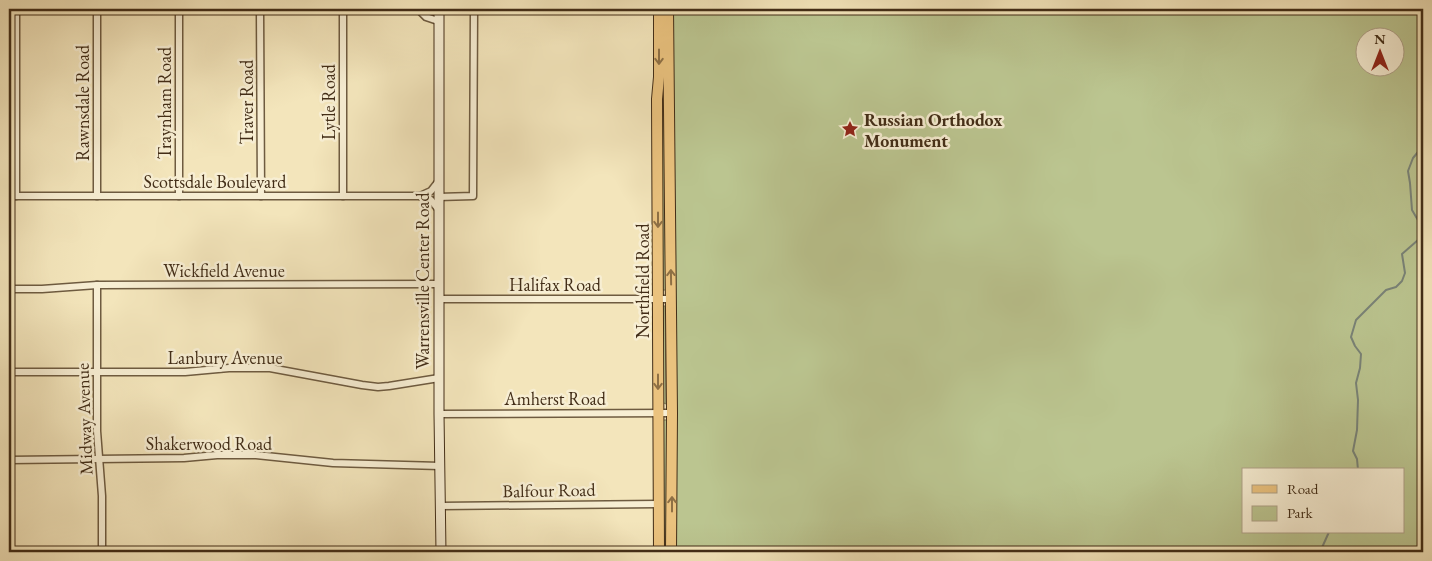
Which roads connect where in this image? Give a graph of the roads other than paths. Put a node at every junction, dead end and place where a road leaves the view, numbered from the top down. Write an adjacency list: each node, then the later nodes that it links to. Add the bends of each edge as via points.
1 (16, 9): 13 (street)
2 (97, 9): 14 (street, Rawnsdale Road)
3 (179, 9): 15 (street, Traynham Road)
4 (260, 9): 16 (street, Traver Road)
5 (343, 9): 17 (street, Lytle Road)
6 (418, 9): 11 (street, via 426,17)
7 (439, 9): 8 (street); 11 (main road, Warrensville Center Road)
8 (474, 9): 19 (street, via 473,196)
9 (658, 9): 25 (main road, Northfield Road, one-way to 25)
10 (668, 9): 26 (main road, Northfield Road, one-way to 10)
11 (438, 21): 12 (main road, Warrensville Center Road)
12 (438, 182): 18 (street, via 435,188); 19 (main road, Warrensville Center Road)
13 (12, 196): 14 (street, Scottsdale Boulevard)
14 (97, 196): 15 (street, Scottsdale Boulevard)
15 (179, 196): 16 (street, Scottsdale Boulevard)
16 (261, 196): 17 (street, Scottsdale Boulevard)
17 (343, 196): 18 (street, Scottsdale Boulevard)
18 (420, 196): 20 (street, via 431,200)
19 (438, 197): 20 (main road, Warrensville Center Road)
20 (438, 209): 21 (main road, Warrensville Center Road)
21 (438, 284): 22 (street, Wickfield Avenue); 24 (main road, Warrensville Center Road)
22 (97, 286): 23 (street, Wickfield Avenue); 28 (street, Midway Avenue)
23 (9, 289)
24 (439, 299): 25 (street, Halifax Road); 29 (main road, Warrensville Center Road)
25 (658, 299): 26 (street, Halifax Road); 30 (main road, Northfield Road, one-way to 30)
26 (671, 299): 31 (main road, Northfield Road)
27 (9, 372): 28 (street, Lanbury Avenue)
28 (96, 372): 29 (street, Lanbury Avenue, via 270,368 378,387); 33 (street, Midway Avenue, via 96,431)
29 (439, 378): 32 (main road, Warrensville Center Road)
30 (658, 413): 31 (street, Amherst Road); 32 (street, Amherst Road); 36 (main road, Northfield Road)
31 (672, 413): 41 (main road, Northfield Road, one-way to 31)
32 (439, 414): 35 (main road, Warrensville Center Road)
33 (100, 459): 34 (street, Shakerwood Road); 35 (street, Shakerwood Road, via 256,455 333,463); 38 (street, Midway Avenue)
34 (9, 460)
35 (440, 466): 37 (main road, Warrensville Center Road)
36 (658, 504): 37 (street, Balfour Road); 40 (main road, Northfield Road)
37 (441, 506): 39 (main road, Warrensville Center Road)
38 (102, 552)
39 (441, 552)
40 (659, 552)
41 (671, 552)

